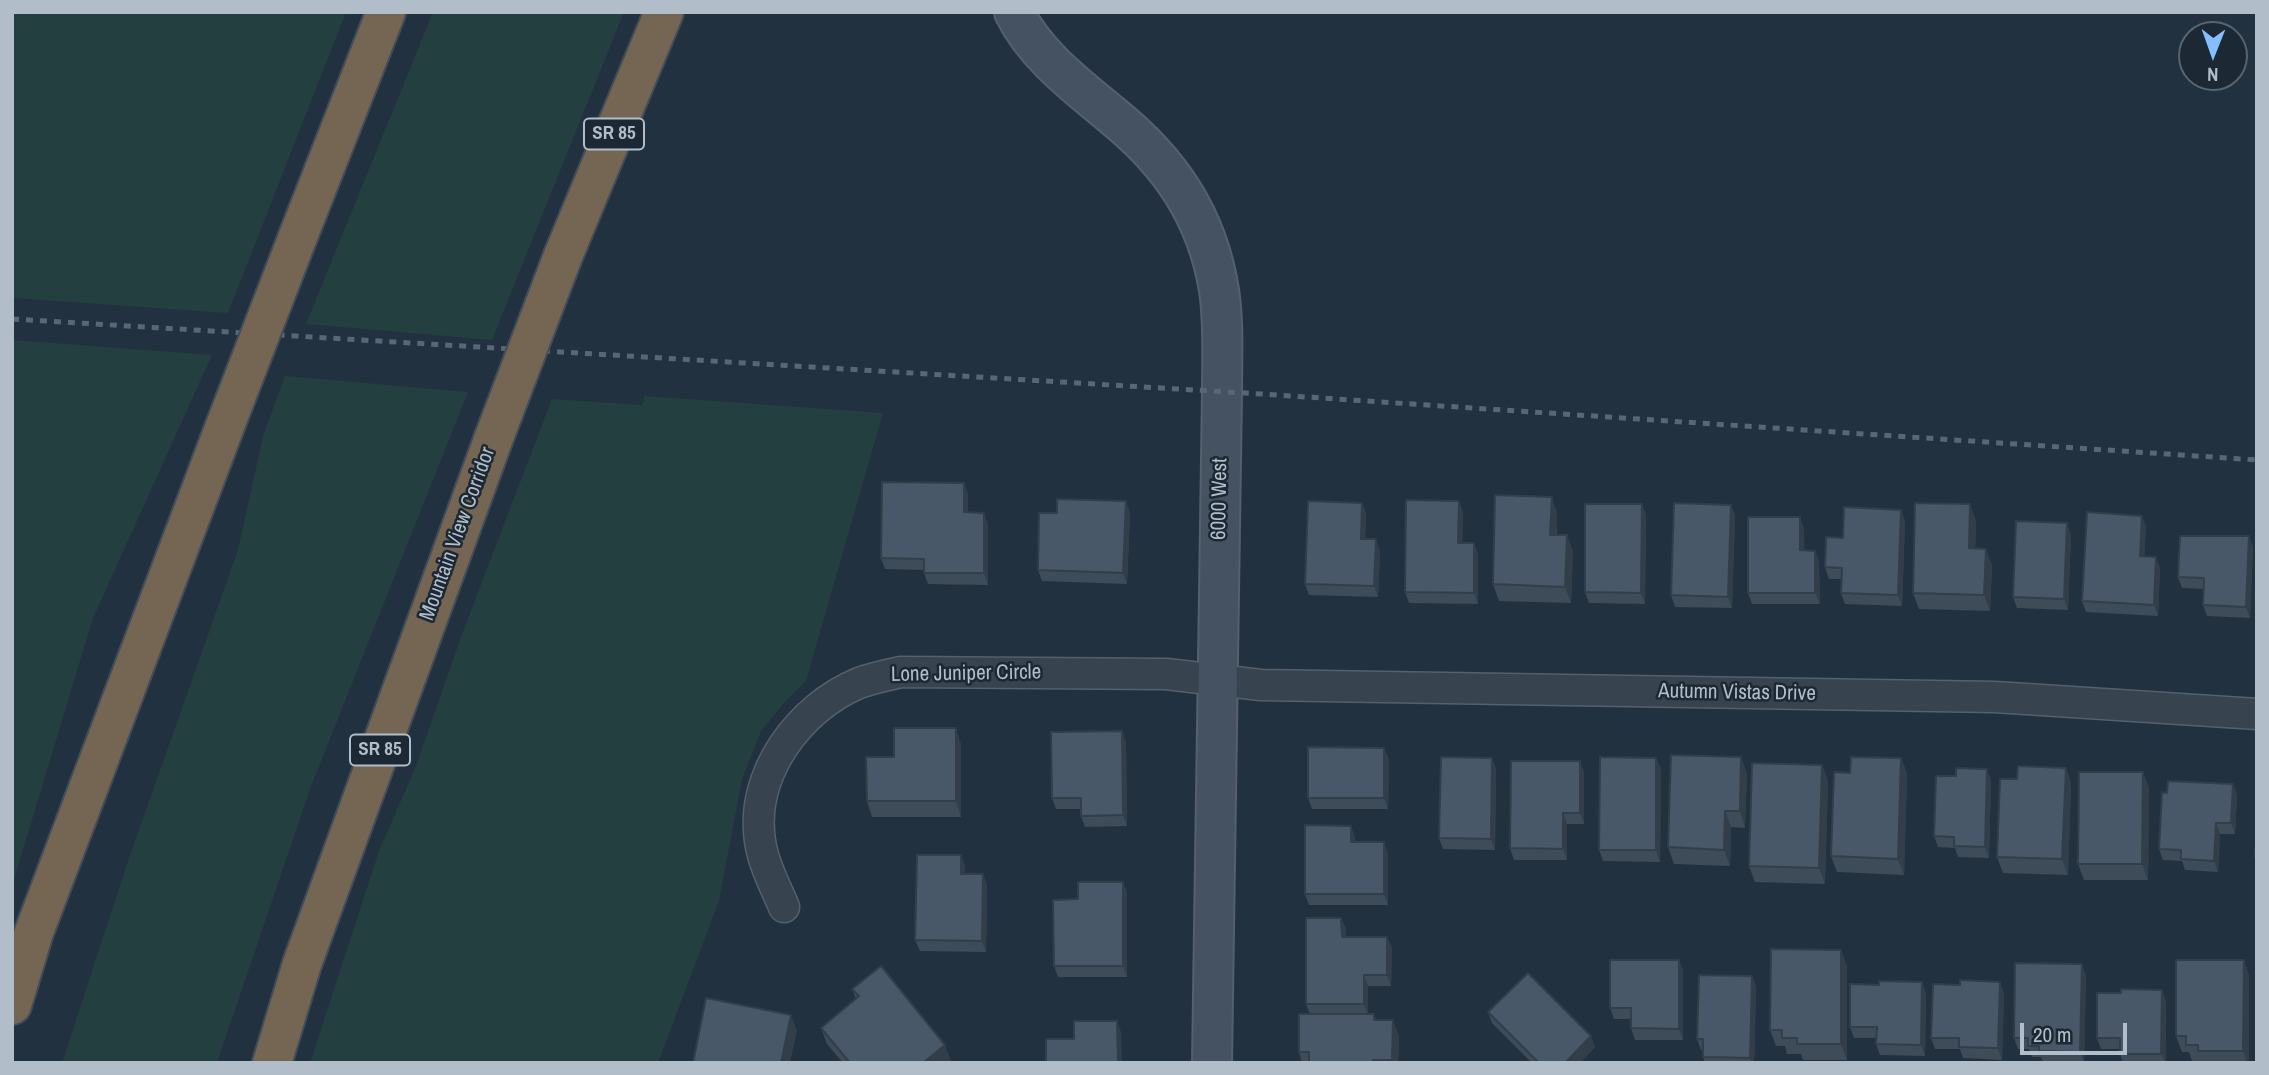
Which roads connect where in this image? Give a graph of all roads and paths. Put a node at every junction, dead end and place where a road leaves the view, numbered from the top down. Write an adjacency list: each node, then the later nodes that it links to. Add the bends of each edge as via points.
1 (386, 12): 7 (highway, bridge, via 34,932)
2 (664, 12): 8 (highway, Mountain View Corridor / SR 85, bridge, via 492,440 302,964)
3 (1014, 12): 4 (street, 6000 West, via 1063,75 1155,153 1175,178 1213,262 1222,345)
4 (1218, 680): 5 (street, Autumn Vistas Drive, via 1261,685 1995,697); 6 (street, Lone Juniper Circle, via 1166,674 927,671 901,672 859,683 802,723 775,759 766,781 760,803 760,840); 9 (street, 6000 West)
5 (2257, 714)
6 (784, 906)
7 (12, 1005)
8 (272, 1063)
9 (1212, 1063)

